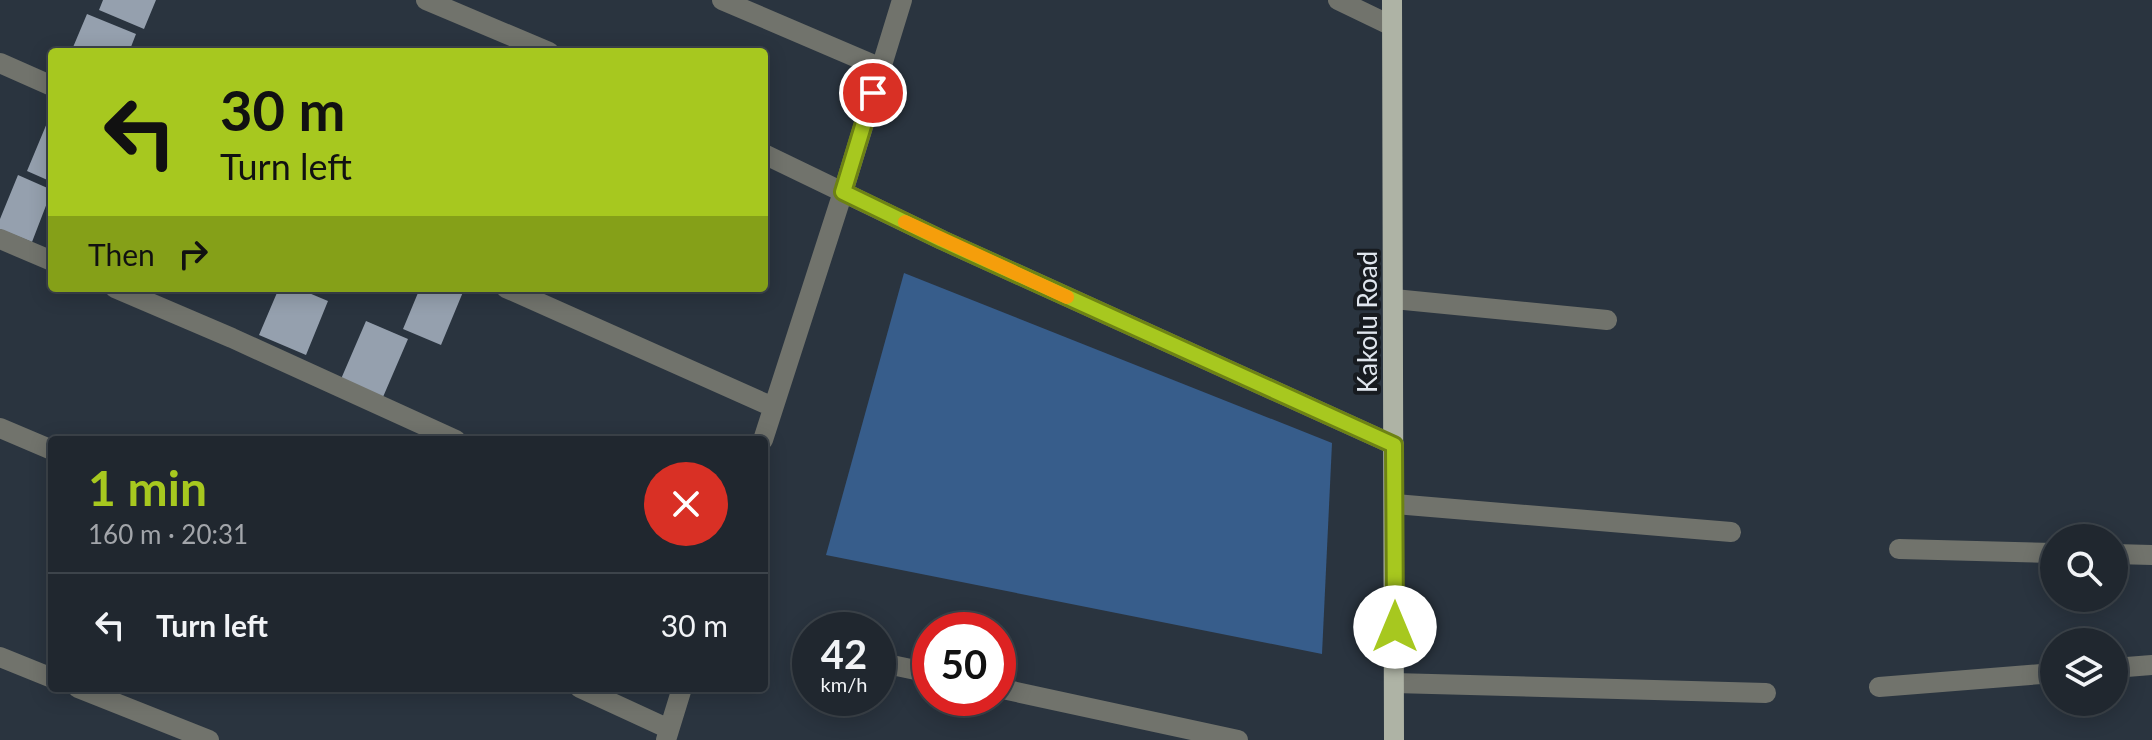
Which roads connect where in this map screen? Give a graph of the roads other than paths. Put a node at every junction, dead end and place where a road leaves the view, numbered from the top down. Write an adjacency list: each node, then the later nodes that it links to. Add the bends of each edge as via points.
1 (426, 0): 7 (street)
2 (722, 0): 9 (street)
3 (902, 0): 9 (street)
4 (1338, 0): 6 (street)
5 (1392, 0): 6 (main road, Kakolu Road)
6 (1392, 26): 17 (main road, Kakolu Road)
7 (540, 48)
8 (0, 63): 10 (street)
9 (881, 68): 12 (street)
10 (48, 84)
11 (768, 156): 12 (street)
12 (843, 192): 19 (street); 23 (street)
13 (0, 239): 14 (street)
14 (48, 259)
15 (124, 292): 21 (street)
16 (515, 292): 19 (street)
17 (1394, 299): 18 (street); 23 (main road, Kakolu Road)
18 (1607, 320)
19 (773, 407): 22 (street)
20 (0, 428): 24 (street)
21 (447, 436)
22 (764, 436)
23 (1394, 445): 25 (main road, Kakolu Road)
24 (48, 448)
25 (1395, 504): 26 (street); 36 (main road, Kakolu Road)
26 (1731, 532)
27 (1899, 549): 28 (street)
28 (2040, 553)
29 (2128, 554): 30 (street)
30 (2152, 555)
31 (0, 657): 35 (street)
32 (2152, 665): 33 (street)
33 (2128, 667)
34 (2040, 674): 37 (street)
35 (48, 676)
36 (1394, 683): 42 (street); 46 (main road, Kakolu Road)
37 (1879, 687)
38 (88, 692): 44 (street)
39 (588, 692): 43 (street)
40 (681, 692): 43 (street)
41 (1016, 692): 45 (street)
42 (1766, 693)
43 (667, 734)
44 (209, 740)
45 (1238, 740)
46 (1394, 740)

